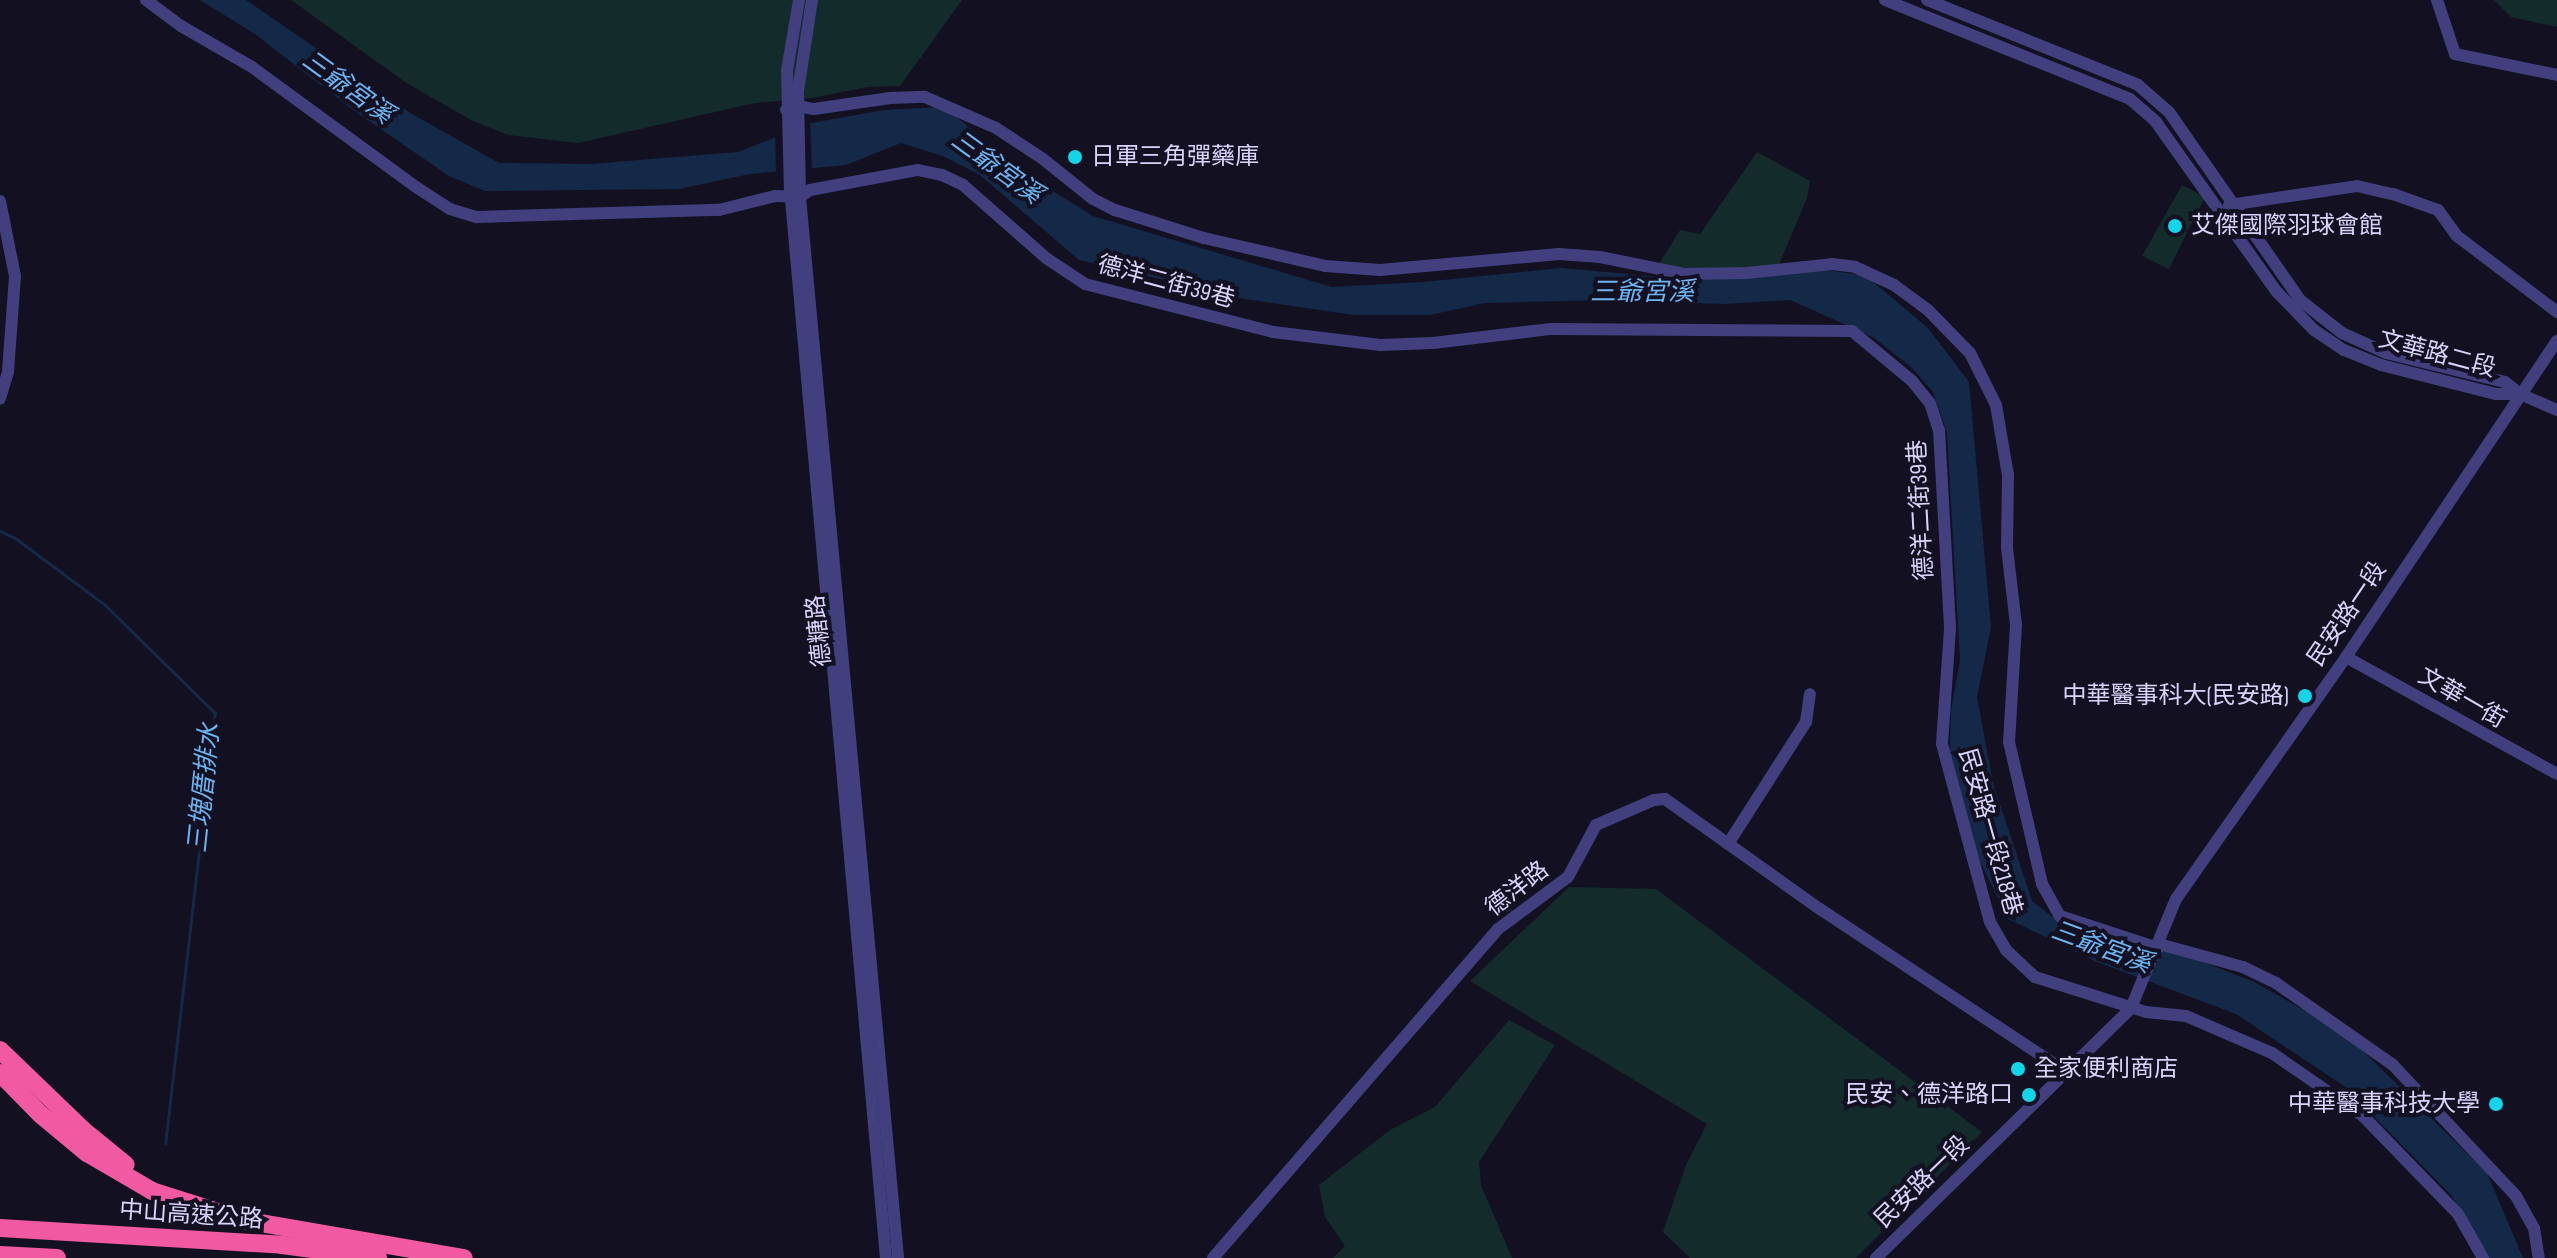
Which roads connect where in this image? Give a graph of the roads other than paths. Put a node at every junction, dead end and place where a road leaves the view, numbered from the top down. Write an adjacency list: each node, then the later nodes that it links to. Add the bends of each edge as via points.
1 (146, 0): 9 (street, 德洋二街39巷, via 252,67 450,209 477,217 685,213)
2 (799, 0): 8 (street, 德糖路, via 787,70)
3 (812, 0): 8 (street, 德糖路)
4 (1885, 0): 12 (street, 文華路二段, via 2130,99 2156,122)
5 (1927, 0): 11 (street, 文華路二段, via 2138,85 2169,112)
6 (2437, 0): 7 (street, via 2455,54)
7 (2557, 75)
8 (792, 112): 9 (street, 德糖路); 23 (street, via 925,97 996,128 1115,210 1204,238 1325,266 1380,270 1559,254 1685,274 1844,265 1894,285 1956,336 1977,362 1996,405 2008,475 2007,548 2016,625 2009,742 2042,884 2060,916)
9 (795, 193): 18 (street, 德洋二街39巷, via 918,170 942,175 963,185 1046,258 1085,284 1242,326 1332,342 1433,343 1551,329 1852,331 1912,381 1930,403 1936,421); 34 (street, 德糖路); 35 (street, 德糖路)
10 (0, 201): 16 (street, via 15,276 8,372)
11 (2233, 203): 12 (street); 13 (street, via 2357,186 2393,194 2438,210 2457,236); 15 (street, 文華路二段, via 2300,300 2342,333 2386,353 2505,382)
12 (2220, 211): 15 (street, 文華路二段, via 2289,307 2344,350 2381,365)
13 (2557, 312)
14 (2557, 341): 15 (street, 民安路一段)
15 (2520, 394): 17 (street); 19 (street, 民安路一段)
16 (0, 399)
17 (2557, 410)
18 (1950, 629): 24 (street, 民安路一段218巷, via 1942,744 1990,922 2015,962 2035,977 2115,1003)
19 (2346, 657): 21 (street, 文華一街); 23 (street, 民安路一段, via 2176,899)
20 (1810, 694): 22 (street, via 1806,722)
21 (2557, 774)
22 (1728, 844): 26 (street, 德洋路); 36 (street, 德洋路, via 1665,799 1596,825 1568,877 1498,929)
23 (2157, 949): 24 (street, 民安路一段); 39 (street, via 2243,967 2276,983 2393,1065 2516,1196 2534,1228)
24 (2134, 1004): 26 (street, 民安路一段); 38 (street, 民安路一段218巷, via 2146,1012 2186,1016 2272,1053 2363,1116 2458,1214)
25 (0, 1050): 28 (highway, via 125,1164)
26 (2066, 1072): 37 (street, 民安路一段)
27 (0, 1073): 28 (highway, via 87,1153 152,1191)
28 (175, 1198): 33 (highway, via 243,1220)
29 (0, 1228): 32 (highway, 中山高速公路, via 282,1245)
30 (0, 1255): 31 (highway)
31 (57, 1258)
32 (378, 1258)
33 (464, 1258)
34 (886, 1258)
35 (898, 1258)
36 (1213, 1258)
37 (1876, 1258)
38 (2483, 1258)
39 (2539, 1258)

